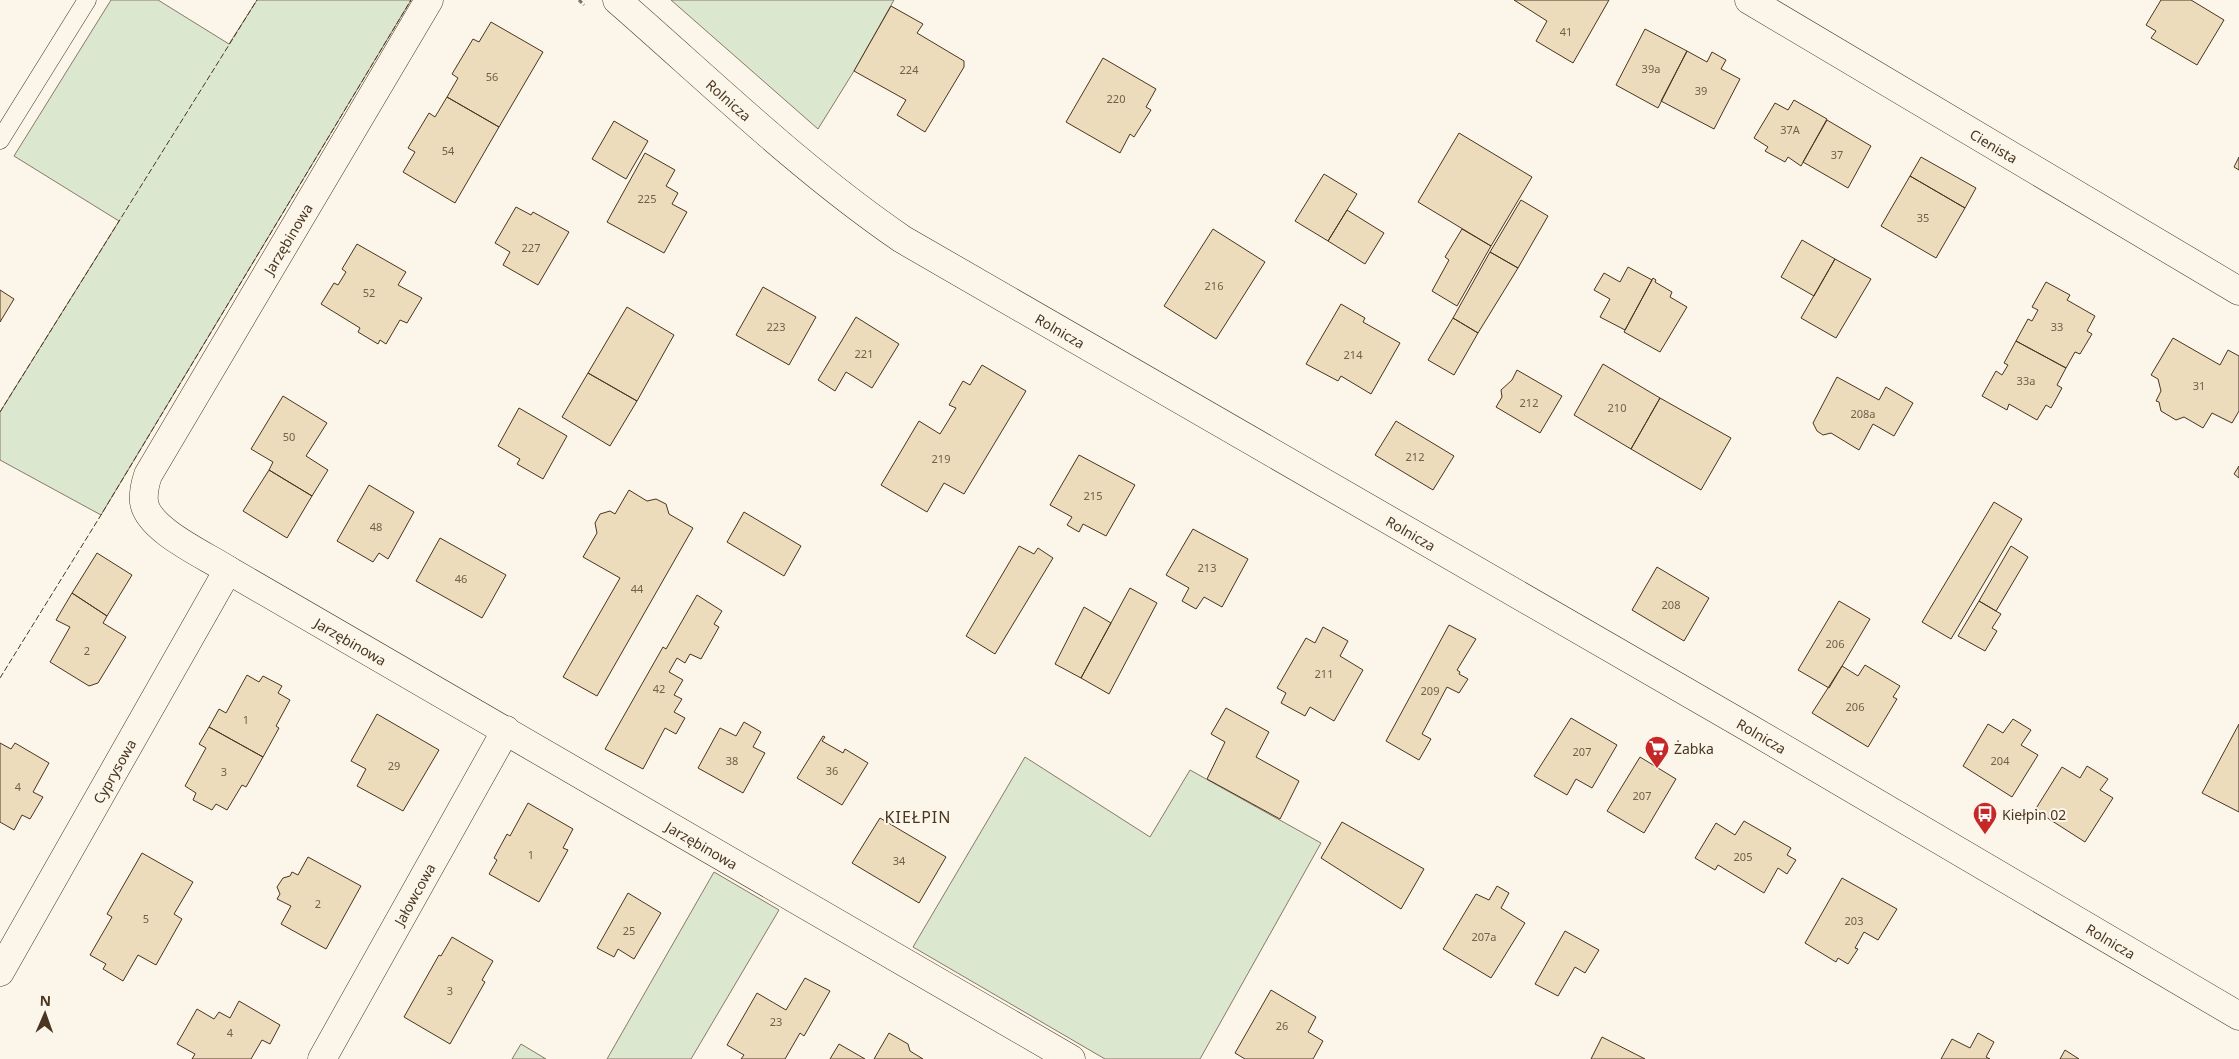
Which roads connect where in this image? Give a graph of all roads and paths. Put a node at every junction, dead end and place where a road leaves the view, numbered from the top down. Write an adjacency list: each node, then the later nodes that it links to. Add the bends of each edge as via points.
1 (87, 0): 5 (lane)
2 (429, 0): 7 (street, Jarzębinowa, via 148,475 143,490 144,504 162,530)
3 (618, 0): 10 (street, Rolnicza, via 791,155 902,239 1783,748)
4 (1748, 0): 6 (street, Cienista)
5 (0, 140)
6 (2239, 291)
7 (228, 570): 8 (street, Jarzębinowa); 9 (street, Cyprysowa)
8 (506, 730): 11 (street, Jałowcowa); 12 (street, Jarzębinowa)
9 (0, 972)
10 (2239, 1016)
11 (322, 1059)
12 (1071, 1059)

